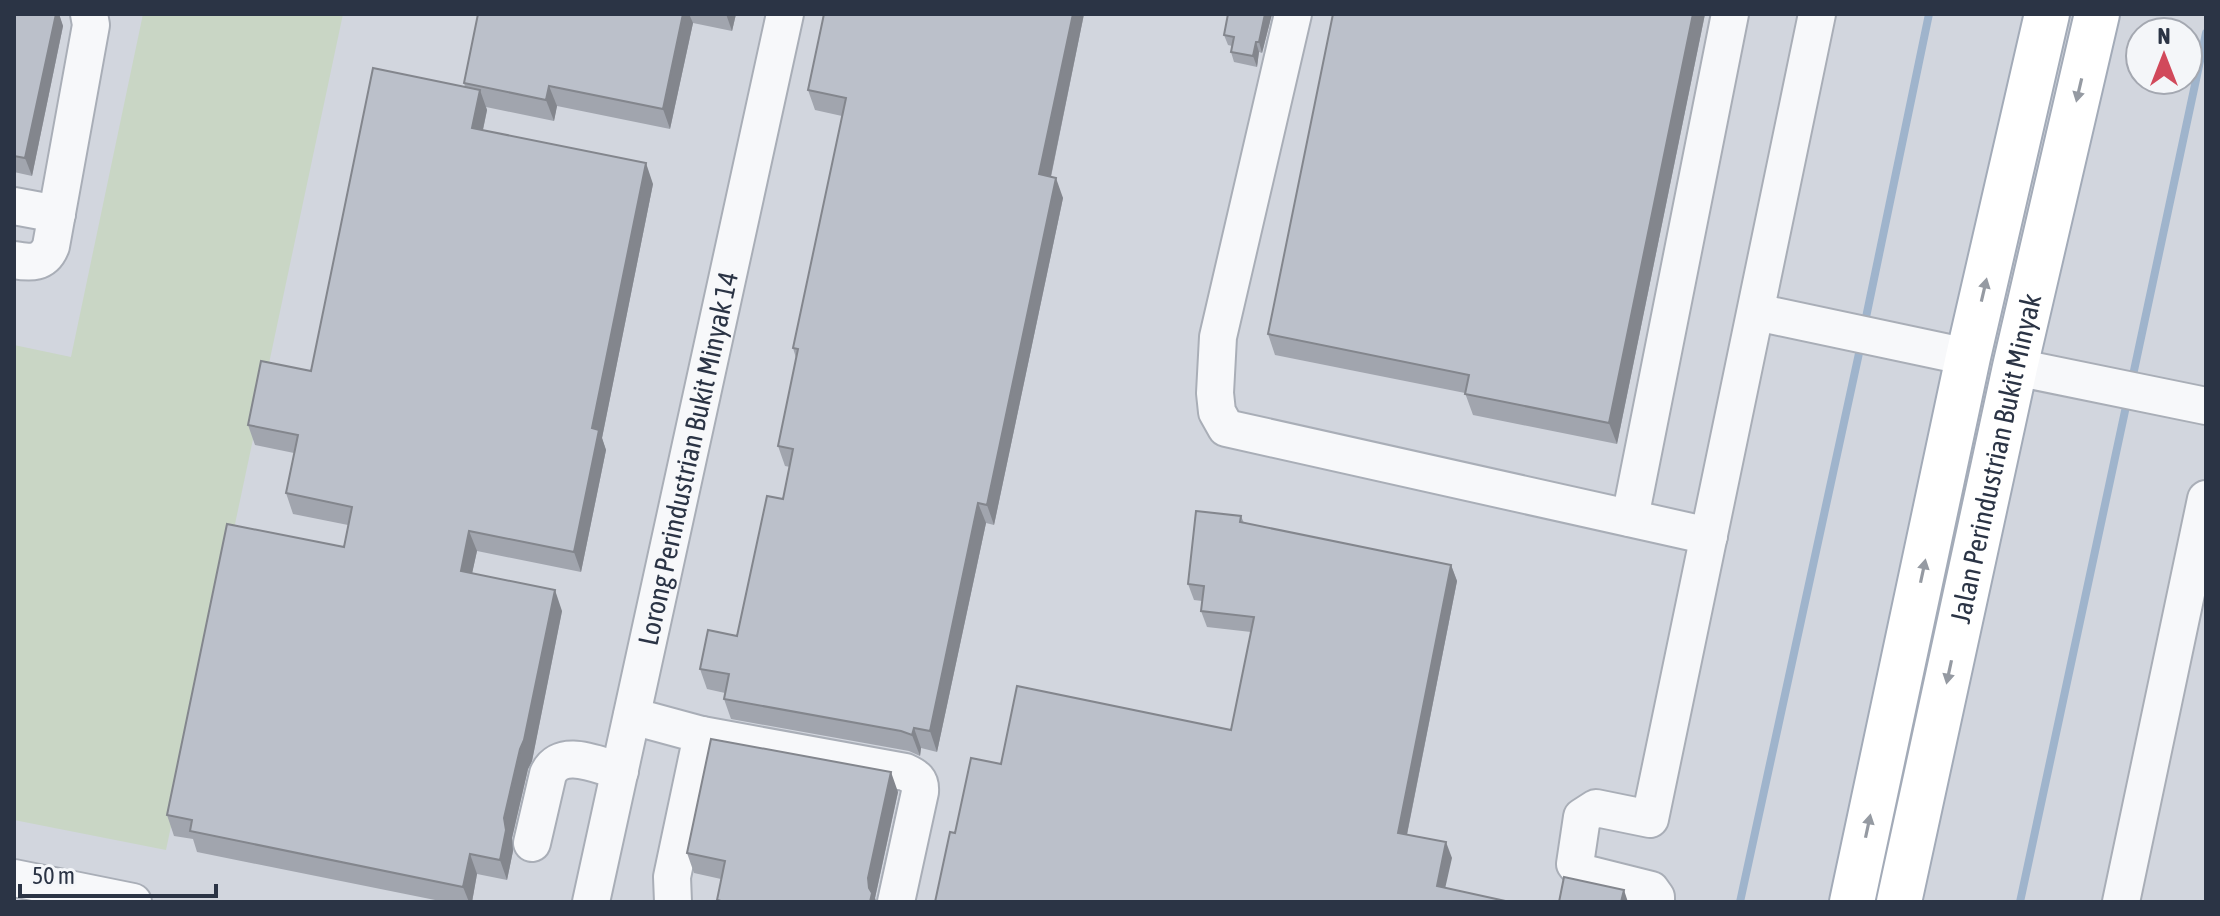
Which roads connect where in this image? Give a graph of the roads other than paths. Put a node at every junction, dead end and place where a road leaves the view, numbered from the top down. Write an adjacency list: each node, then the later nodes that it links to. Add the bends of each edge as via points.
1 (89, 14): 9 (street)
2 (785, 14): 18 (street, Lorong Perindustrian Bukit Minyak 14)
3 (1293, 14): 16 (street, via 1218,337 1215,393 1226,428)
4 (1730, 14): 16 (street)
5 (1817, 14): 11 (street)
6 (2047, 14): 12 (main road, Jalan Perindustrian Bukit Minyak, one-way to 6)
7 (2097, 14): 13 (main road, Jalan Perindustrian Bukit Minyak, one-way to 13)
8 (14, 206): 9 (street)
9 (57, 214): 10 (street, via 48,254 36,262)
10 (14, 260)
11 (1756, 312): 12 (street); 17 (street)
12 (1968, 357): 29 (main road, Jalan Perindustrian Bukit Minyak, one-way to 12)
13 (2015, 367): 14 (street); 30 (main road, Jalan Perindustrian Bukit Minyak, one-way to 30)
14 (2206, 406)
15 (2206, 499): 31 (street)
16 (1630, 518): 17 (street)
17 (1709, 536): 28 (street, via 1650,819 1605,809 1588,811 1582,817 1575,864 1583,873 1651,890)
18 (632, 716): 19 (street); 20 (street, Lorong Perindustrian Bukit Minyak 14)
19 (702, 735): 26 (street, via 672,877); 27 (street, via 916,777 920,792)
20 (620, 771): 21 (street, via 578,759 553,764); 25 (street, Lorong Perindustrian Bukit Minyak 14)
21 (532, 843)
22 (14, 878): 23 (street)
23 (82, 897): 24 (street)
24 (133, 902)
25 (591, 902)
26 (673, 902)
27 (896, 902)
28 (1656, 902)
29 (1852, 902)
30 (1899, 902)
31 (2121, 902)

